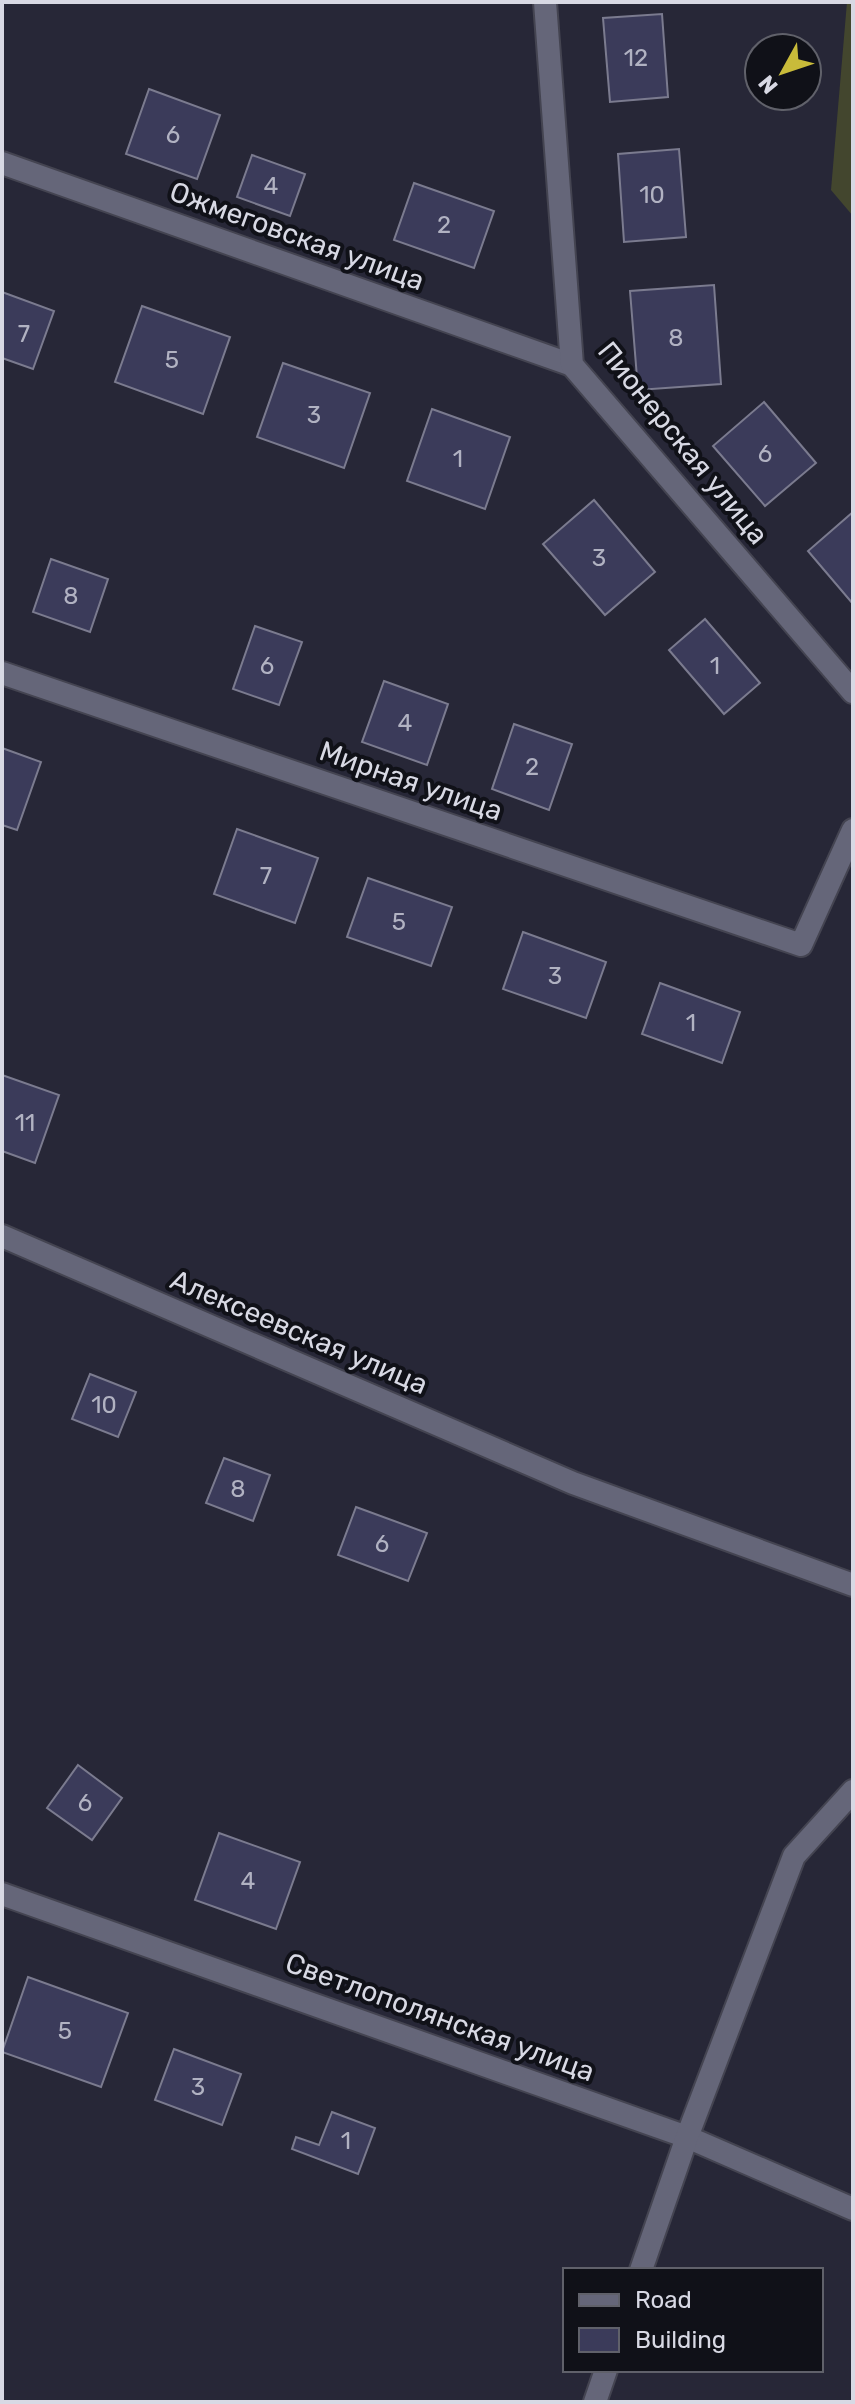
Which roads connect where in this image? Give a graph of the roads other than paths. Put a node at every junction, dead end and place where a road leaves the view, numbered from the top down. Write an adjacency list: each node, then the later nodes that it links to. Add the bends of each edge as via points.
1 (545, 2): 3 (street, Пионерская улица)
2 (2, 163): 3 (street, Ожмеговская улица)
3 (572, 365): 5 (street, Пионерская улица)
4 (2, 673): 6 (street, Мирная улица, via 801,945)
5 (853, 692)
6 (853, 830)
7 (2, 1236): 8 (street, Алексеевская улица, via 573,1483)
8 (853, 1585)
9 (853, 1791): 11 (street, via 794,1856)
10 (2, 1894): 11 (street, Светлополянская улица)
11 (687, 2137): 12 (street, Светлополянская улица); 13 (street)
12 (853, 2209)
13 (642, 2268)
14 (605, 2372): 15 (street)
15 (595, 2402)

